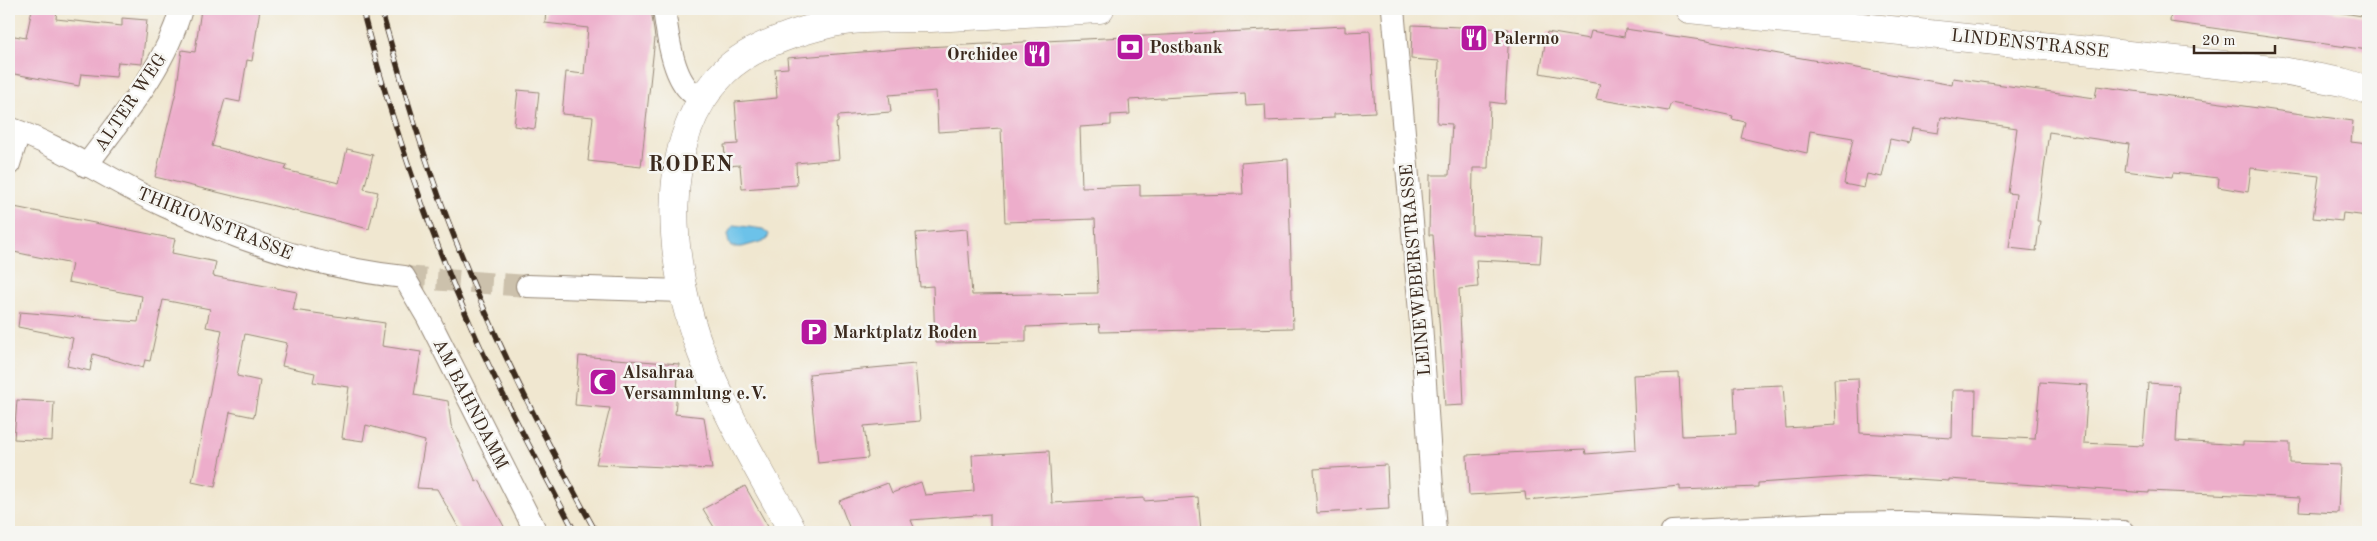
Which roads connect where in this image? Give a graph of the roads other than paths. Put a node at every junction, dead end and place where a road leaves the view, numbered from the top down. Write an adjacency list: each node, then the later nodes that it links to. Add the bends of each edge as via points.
1 (181, 9): 10 (street, ALTER WEG, via 152,76)
2 (664, 9): 7 (street, via 667,32 681,79)
3 (1100, 9): 7 (street, via 827,24 756,50 726,70)
4 (1393, 9): 16 (street, LEINEWEBERSTRASSE, via 1421,323)
5 (1689, 9): 6 (street, LINDENSTRASSE, via 2273,70)
6 (2368, 90)
7 (702, 99): 13 (street, via 687,130 678,169 675,231)
8 (14, 130): 9 (street); 10 (street, THIRIONSTRASSE)
9 (9, 164)
10 (86, 166): 11 (street, THIRIONSTRASSE, via 165,206 292,255 374,274)
11 (404, 277): 14 (street, AM BAHNDAMM)
12 (527, 286): 13 (street)
13 (682, 291): 15 (street, via 702,354)
14 (536, 532)
15 (793, 532)
16 (1435, 532)
17 (1672, 532): 18 (street, via 1905,523)
18 (2124, 532)

